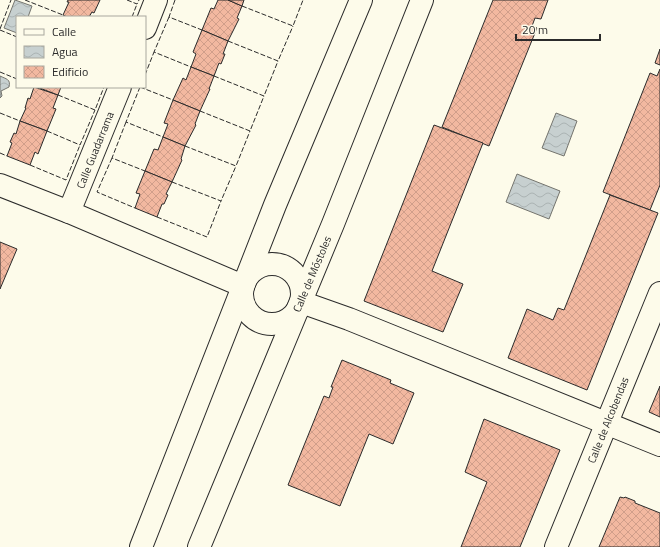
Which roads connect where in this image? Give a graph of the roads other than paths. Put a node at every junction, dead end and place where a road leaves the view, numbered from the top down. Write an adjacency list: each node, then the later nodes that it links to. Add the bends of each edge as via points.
1 (156, 0): 4 (street)
2 (361, 0): 8 (street)
3 (422, 0): 10 (street, Calle de Móstoles)
4 (146, 25)
5 (120, 88): 7 (street, Calle Guadarrama)
6 (0, 185): 7 (street)
7 (69, 212): 8 (street)
8 (243, 286): 10 (street, via 247,276 255,269 275,264 293,273 302,292); 10 (street, via 243,305 255,320 264,324 282,323 294,314); 13 (street)
9 (660, 293): 11 (street, Calle de Alcobendas)
10 (301, 302): 11 (street); 14 (street, Calle de Móstoles)
11 (608, 422): 12 (street); 15 (street, Calle de Alcobendas)
12 (660, 444)
13 (141, 547)
14 (199, 547)
15 (556, 547)

